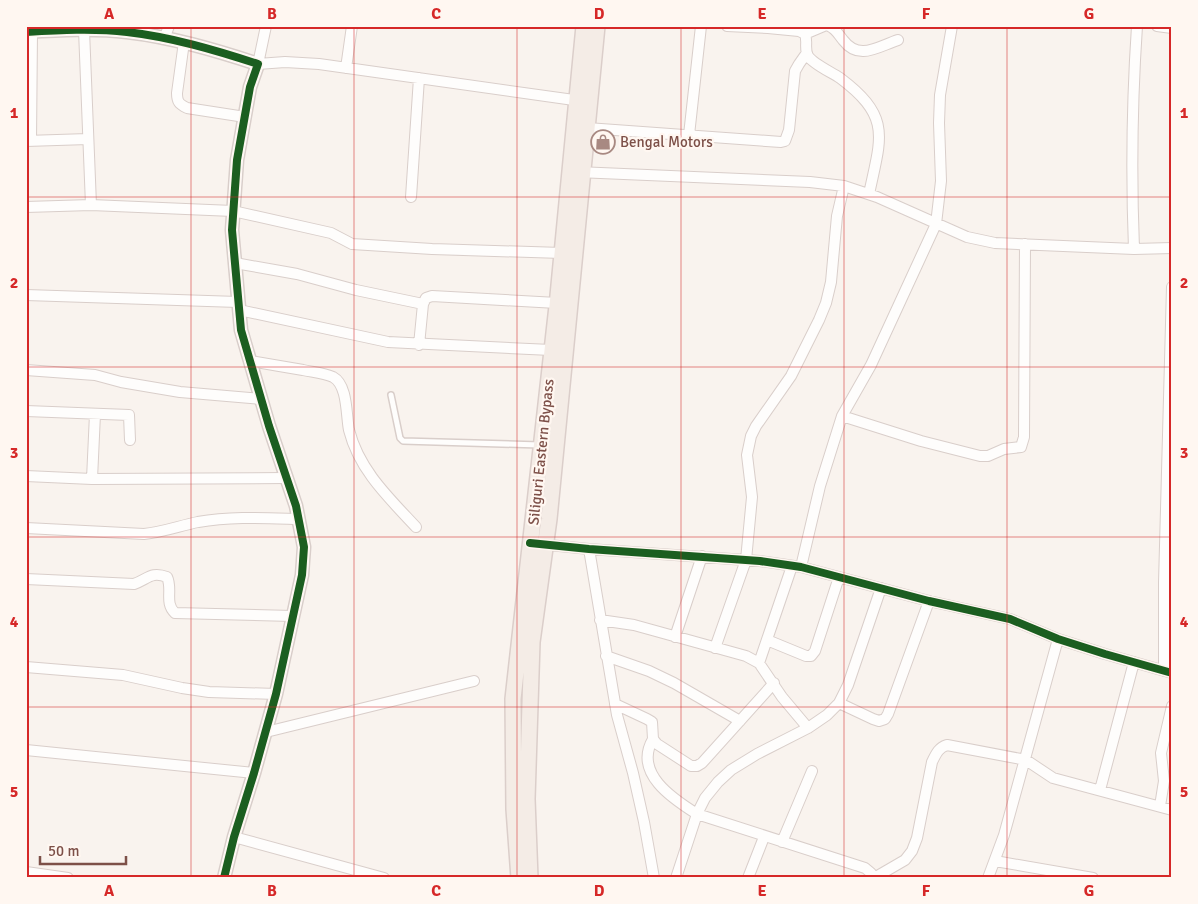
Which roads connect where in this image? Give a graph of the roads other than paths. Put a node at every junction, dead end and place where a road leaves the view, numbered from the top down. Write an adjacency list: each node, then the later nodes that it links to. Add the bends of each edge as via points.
1 (169, 26): 18 (street)
2 (266, 26): 22 (street)
3 (352, 26): 23 (street)
4 (584, 26): 25 (main road, Siliguri Eastern Bypass)
5 (598, 26): 25 (main road, Siliguri Eastern Bypass)
6 (701, 26): 28 (street)
7 (727, 26): 13 (street)
8 (824, 26): 17 (street)
9 (829, 26): 19 (street, via 835,28 849,48 856,52)
10 (952, 26): 39 (street, via 940,95 941,182)
11 (1137, 26): 42 (street, via 1131,166)
12 (1157, 26): 14 (street)
13 (769, 27): 17 (street)
14 (1172, 28)
15 (84, 30): 16 (street); 18 (street, via 127,32); 29 (street)
16 (29, 32): 30 (street)
17 (805, 34): 21 (street)
18 (164, 39): 20 (street)
19 (898, 40)
20 (184, 42): 22 (street); 26 (street, via 177,93 179,104)
21 (806, 54): 28 (street, via 795,71 790,130 785,141); 33 (street, via 862,96 873,111 879,128)
22 (258, 64): 23 (street, via 285,62); 26 (street)
23 (346, 68): 24 (street)
24 (419, 78): 25 (street); 34 (street)
25 (583, 101): 27 (main road, Siliguri Eastern Bypass); 31 (main road, Siliguri Eastern Bypass)
26 (245, 117): 38 (street)
27 (587, 128): 28 (street); 31 (main road, Siliguri Eastern Bypass)
28 (689, 135)
29 (88, 139): 30 (street); 35 (street)
30 (28, 141)
31 (577, 172): 32 (street); 43 (main road, Siliguri Eastern Bypass); 68 (main road, Siliguri Eastern Bypass, via 549,519)
32 (844, 186): 33 (street); 71 (street, via 826,303 791,376 751,436 747,455 752,497)
33 (873, 196): 37 (street); 39 (street)
34 (411, 197)
35 (91, 205): 36 (street); 38 (street)
36 (26, 207)
37 (905, 210)
38 (233, 211): 43 (street, via 331,232 352,244); 44 (street)
39 (936, 224): 40 (street, via 967,237 995,243); 59 (street, via 871,365)
40 (1025, 244): 42 (street); 59 (street, via 1024,437 1021,447 980,456)
41 (1172, 248): 42 (street)
42 (1134, 249)
43 (562, 253): 47 (main road, Siliguri Eastern Bypass)
44 (235, 263): 48 (street); 49 (street)
45 (1172, 287): 56 (street)
46 (26, 295): 49 (street)
47 (557, 303): 48 (street, via 432,296); 51 (main road, Siliguri Eastern Bypass)
48 (423, 304): 50 (street)
49 (239, 306): 50 (street, via 370,339); 52 (street, via 241,330)
50 (419, 345): 51 (street)
51 (552, 350): 61 (main road, Siliguri Eastern Bypass)
52 (250, 361): 55 (street); 66 (street, via 334,378 341,386 358,458)
53 (26, 370): 55 (street, via 95,375 180,392)
54 (391, 395): 61 (lane, via 400,438 404,441)
55 (261, 399): 63 (street)
56 (1170, 402): 75 (street)
57 (26, 412): 58 (street)
58 (96, 414): 60 (street, via 129,415); 64 (street)
59 (842, 416): 72 (street)
60 (130, 440)
61 (542, 445): 68 (main road, Siliguri Eastern Bypass)
62 (26, 476): 64 (street)
63 (287, 478): 64 (street); 65 (street)
64 (92, 479)
65 (299, 519): 67 (street, via 225,519 144,534); 78 (street, via 304,547 302,576)
66 (416, 527)
67 (26, 528)
68 (537, 544): 69 (street); 81 (main road, Siliguri Eastern Bypass)
69 (589, 549): 70 (street); 79 (street)
70 (702, 556): 71 (street); 80 (street)
71 (746, 560): 72 (street); 84 (street)
72 (797, 566): 73 (street); 83 (street)
73 (839, 577): 76 (street); 83 (street, via 811,656)
74 (26, 579): 78 (street, via 134,584 155,574 167,577 170,582 169,605 175,613)
75 (1168, 583): 89 (street)
76 (881, 588): 77 (street); 93 (street)
77 (929, 601): 82 (street, via 1010,619); 93 (street, via 885,719 873,719)
78 (293, 616): 92 (street)
79 (600, 620): 80 (street, via 634,625); 85 (street)
80 (675, 637): 84 (street)
81 (526, 639): 116 (main road, Siliguri Eastern Bypass, via 513,699 514,809); 117 (main road, Siliguri Eastern Bypass, via 530,700 527,799)
82 (1058, 639): 86 (street); 101 (street)
83 (767, 640): 87 (street)
84 (715, 648): 87 (street)
85 (606, 656): 94 (street); 96 (street, via 674,683)
86 (1134, 662): 89 (street); 104 (street)
87 (759, 663): 91 (street)
88 (26, 667): 92 (street, via 123,675 208,692)
89 (1168, 672)
90 (474, 680): 98 (street)
91 (774, 683): 96 (street); 97 (street)
92 (276, 694): 98 (street)
93 (839, 703): 97 (street)
94 (615, 704): 99 (street, via 652,722); 118 (street)
95 (1172, 706): 105 (street, via 1161,752 1164,781)
96 (740, 720): 99 (street, via 697,766 691,766)
97 (808, 728): 107 (street, via 731,770 705,798)
98 (266, 732): 103 (street)
99 (653, 739): 107 (street, via 647,751 658,785)
100 (26, 750): 103 (street)
101 (1026, 760): 104 (street, via 1054,778); 111 (street); 121 (street, via 947,745 942,747 932,762 912,852 905,860)
102 (812, 771): 110 (street)
103 (254, 773): 108 (street)
104 (1100, 790): 105 (street)
105 (1160, 806): 106 (street)
106 (1172, 810)
107 (697, 814): 109 (street); 119 (street)
108 (234, 837): 114 (street); 115 (street)
109 (764, 837): 110 (street); 120 (street)
110 (782, 842): 121 (street, via 865,868)
111 (995, 861): 122 (street); 123 (street)
112 (26, 872): 113 (street)
113 (68, 878)
114 (224, 878)
115 (384, 878)
116 (519, 878)
117 (530, 878)
118 (654, 878)
119 (676, 878)
120 (748, 878)
121 (873, 878)
122 (988, 878)
123 (1093, 878)

